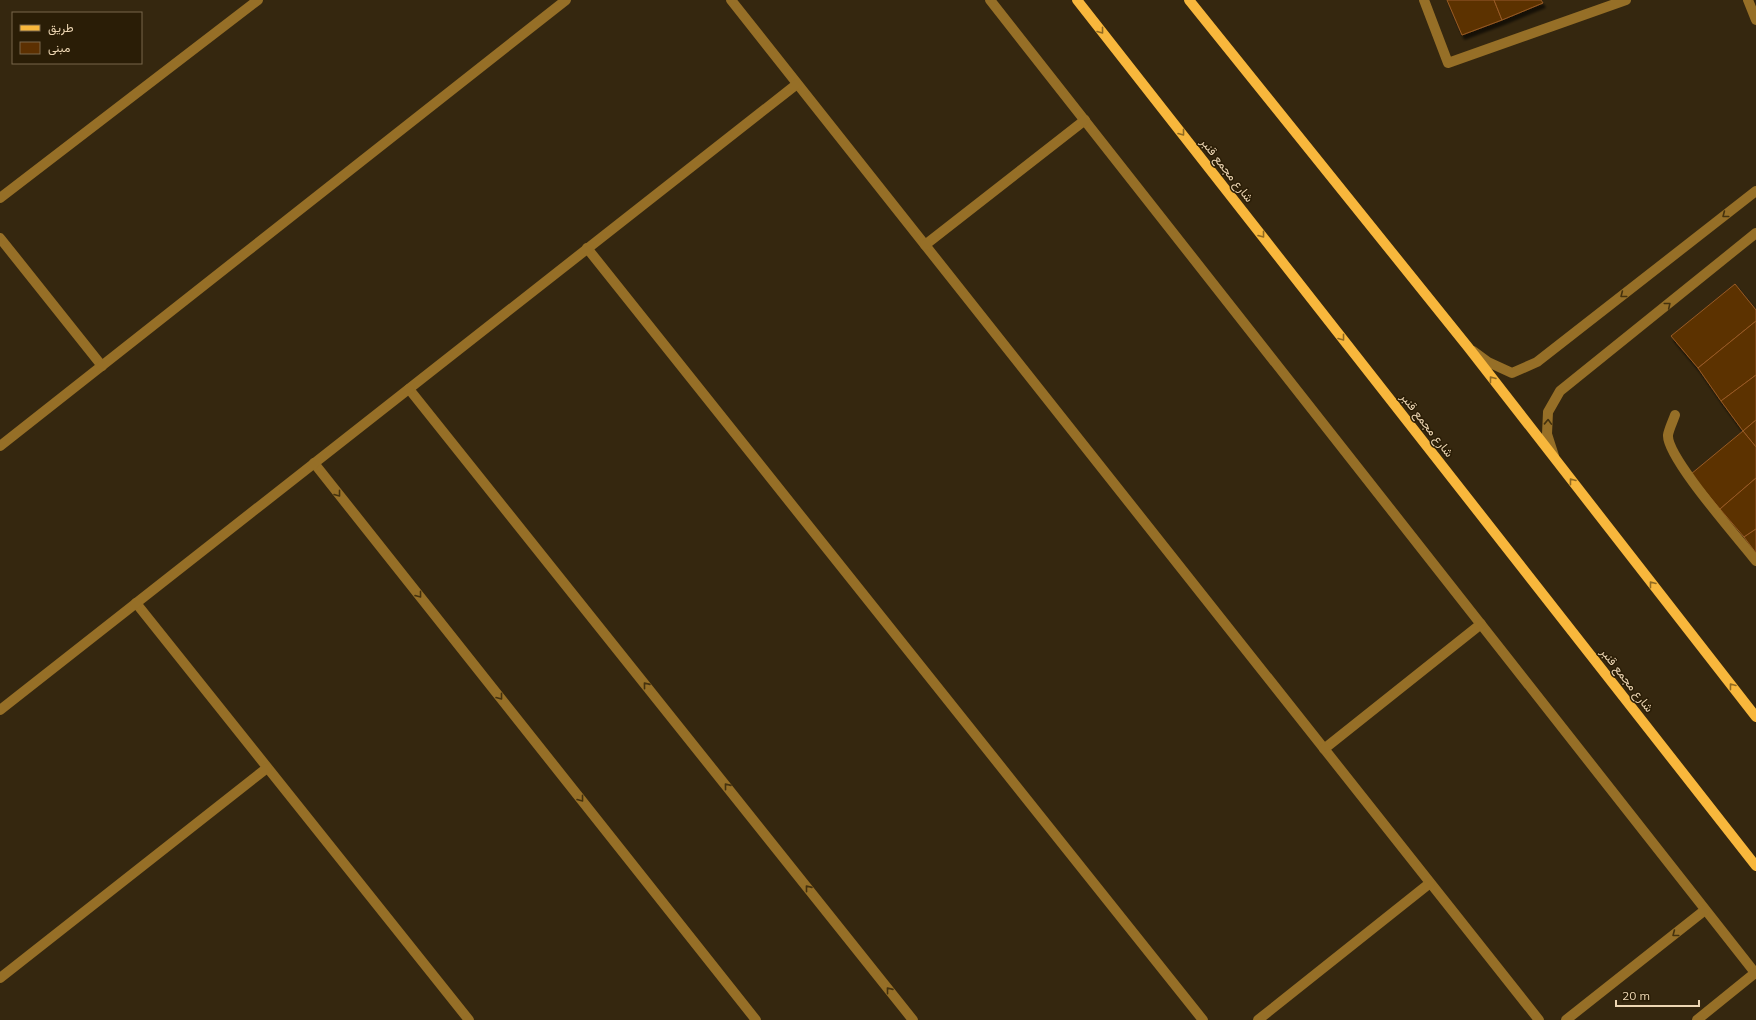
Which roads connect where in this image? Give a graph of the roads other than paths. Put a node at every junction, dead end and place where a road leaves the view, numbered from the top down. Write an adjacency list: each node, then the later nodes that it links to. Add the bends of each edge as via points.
1 (258, 0): 14 (street)
2 (566, 0): 20 (street)
3 (731, 0): 11 (street)
4 (990, 0): 12 (street)
5 (1077, 0): 33 (main road, شارع مجمع قنبر, one-way to 33)
6 (1189, 0): 19 (main road)
7 (1424, 0): 8 (street, via 1448,64)
8 (1626, 0)
9 (1748, 0): 10 (street)
10 (1756, 20)
11 (797, 84): 17 (street); 18 (street)
12 (1085, 120): 17 (street); 28 (street)
13 (1756, 191): 19 (street, one-way to 19, via 1538,362 1512,373 1488,362)
14 (0, 198)
15 (1756, 233): 24 (street, one-way to 15, via 1547,434 1548,412 1560,392)
16 (0, 238): 20 (street)
17 (926, 245): 31 (street)
18 (587, 248): 21 (street); 41 (street)
19 (1468, 347): 24 (main road, one-way to 19)
20 (102, 366): 23 (street)
21 (410, 388): 25 (street); 40 (street, one-way to 21)
22 (1675, 415): 26 (street, via 1668,436 1672,452)
23 (0, 446)
24 (1555, 460): 30 (main road, one-way to 24)
25 (314, 463): 27 (street); 39 (street, one-way to 39)
26 (1756, 561)
27 (136, 604): 29 (street); 32 (street)
28 (1481, 624): 31 (street); 35 (street)
29 (0, 710)
30 (1756, 717)
31 (1324, 749): 34 (street)
32 (267, 768): 37 (street); 38 (street)
33 (1756, 866)
34 (1430, 883): 42 (street); 43 (street)
35 (1705, 910): 36 (street); 44 (street, one-way to 44)
36 (1756, 974): 45 (street)
37 (0, 978)
38 (469, 1020)
39 (756, 1020)
40 (913, 1020)
41 (1203, 1020)
42 (1258, 1020)
43 (1539, 1020)
44 (1566, 1020)
45 (1697, 1020)

